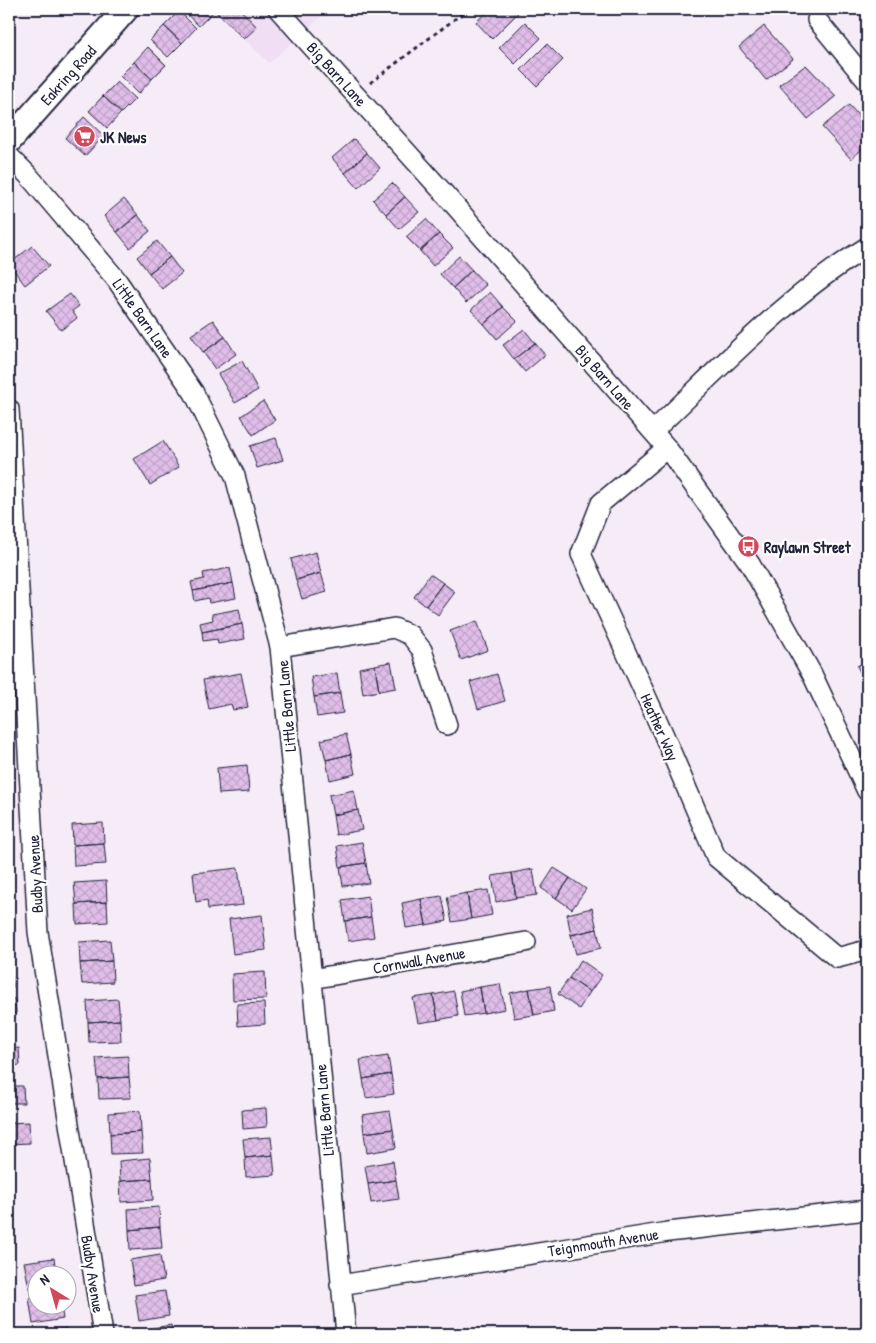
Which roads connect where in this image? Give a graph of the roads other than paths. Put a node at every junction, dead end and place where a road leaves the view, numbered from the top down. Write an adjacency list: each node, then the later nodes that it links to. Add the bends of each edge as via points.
1 (126, 9): 5 (street, Eakring Road)
2 (278, 9): 9 (street, Big Barn Lane)
3 (817, 20): 4 (street)
4 (867, 81)
5 (9, 141)
6 (9, 156): 11 (street, Little Barn Lane, via 116,279 194,392 236,476)
7 (867, 247): 9 (street, via 840,264 773,318)
8 (9, 409): 19 (street, Budby Avenue, via 38,932)
9 (653, 431): 10 (street, Big Barn Lane)
10 (667, 448): 13 (street, Big Barn Lane, via 750,564 812,674); 15 (street, Heather Way, via 600,503 581,554 716,857 837,958)
11 (280, 647): 12 (street, via 394,628 410,635 422,650); 16 (street, Little Barn Lane)
12 (447, 725)
13 (867, 791)
14 (526, 942): 16 (street, Cornwall Avenue)
15 (867, 950)
16 (311, 979): 18 (street, Little Barn Lane)
17 (867, 1210): 18 (street, Teignmouth Avenue, via 668,1232)
18 (340, 1285): 20 (street, Little Barn Lane)
19 (103, 1334)
20 (346, 1334)

